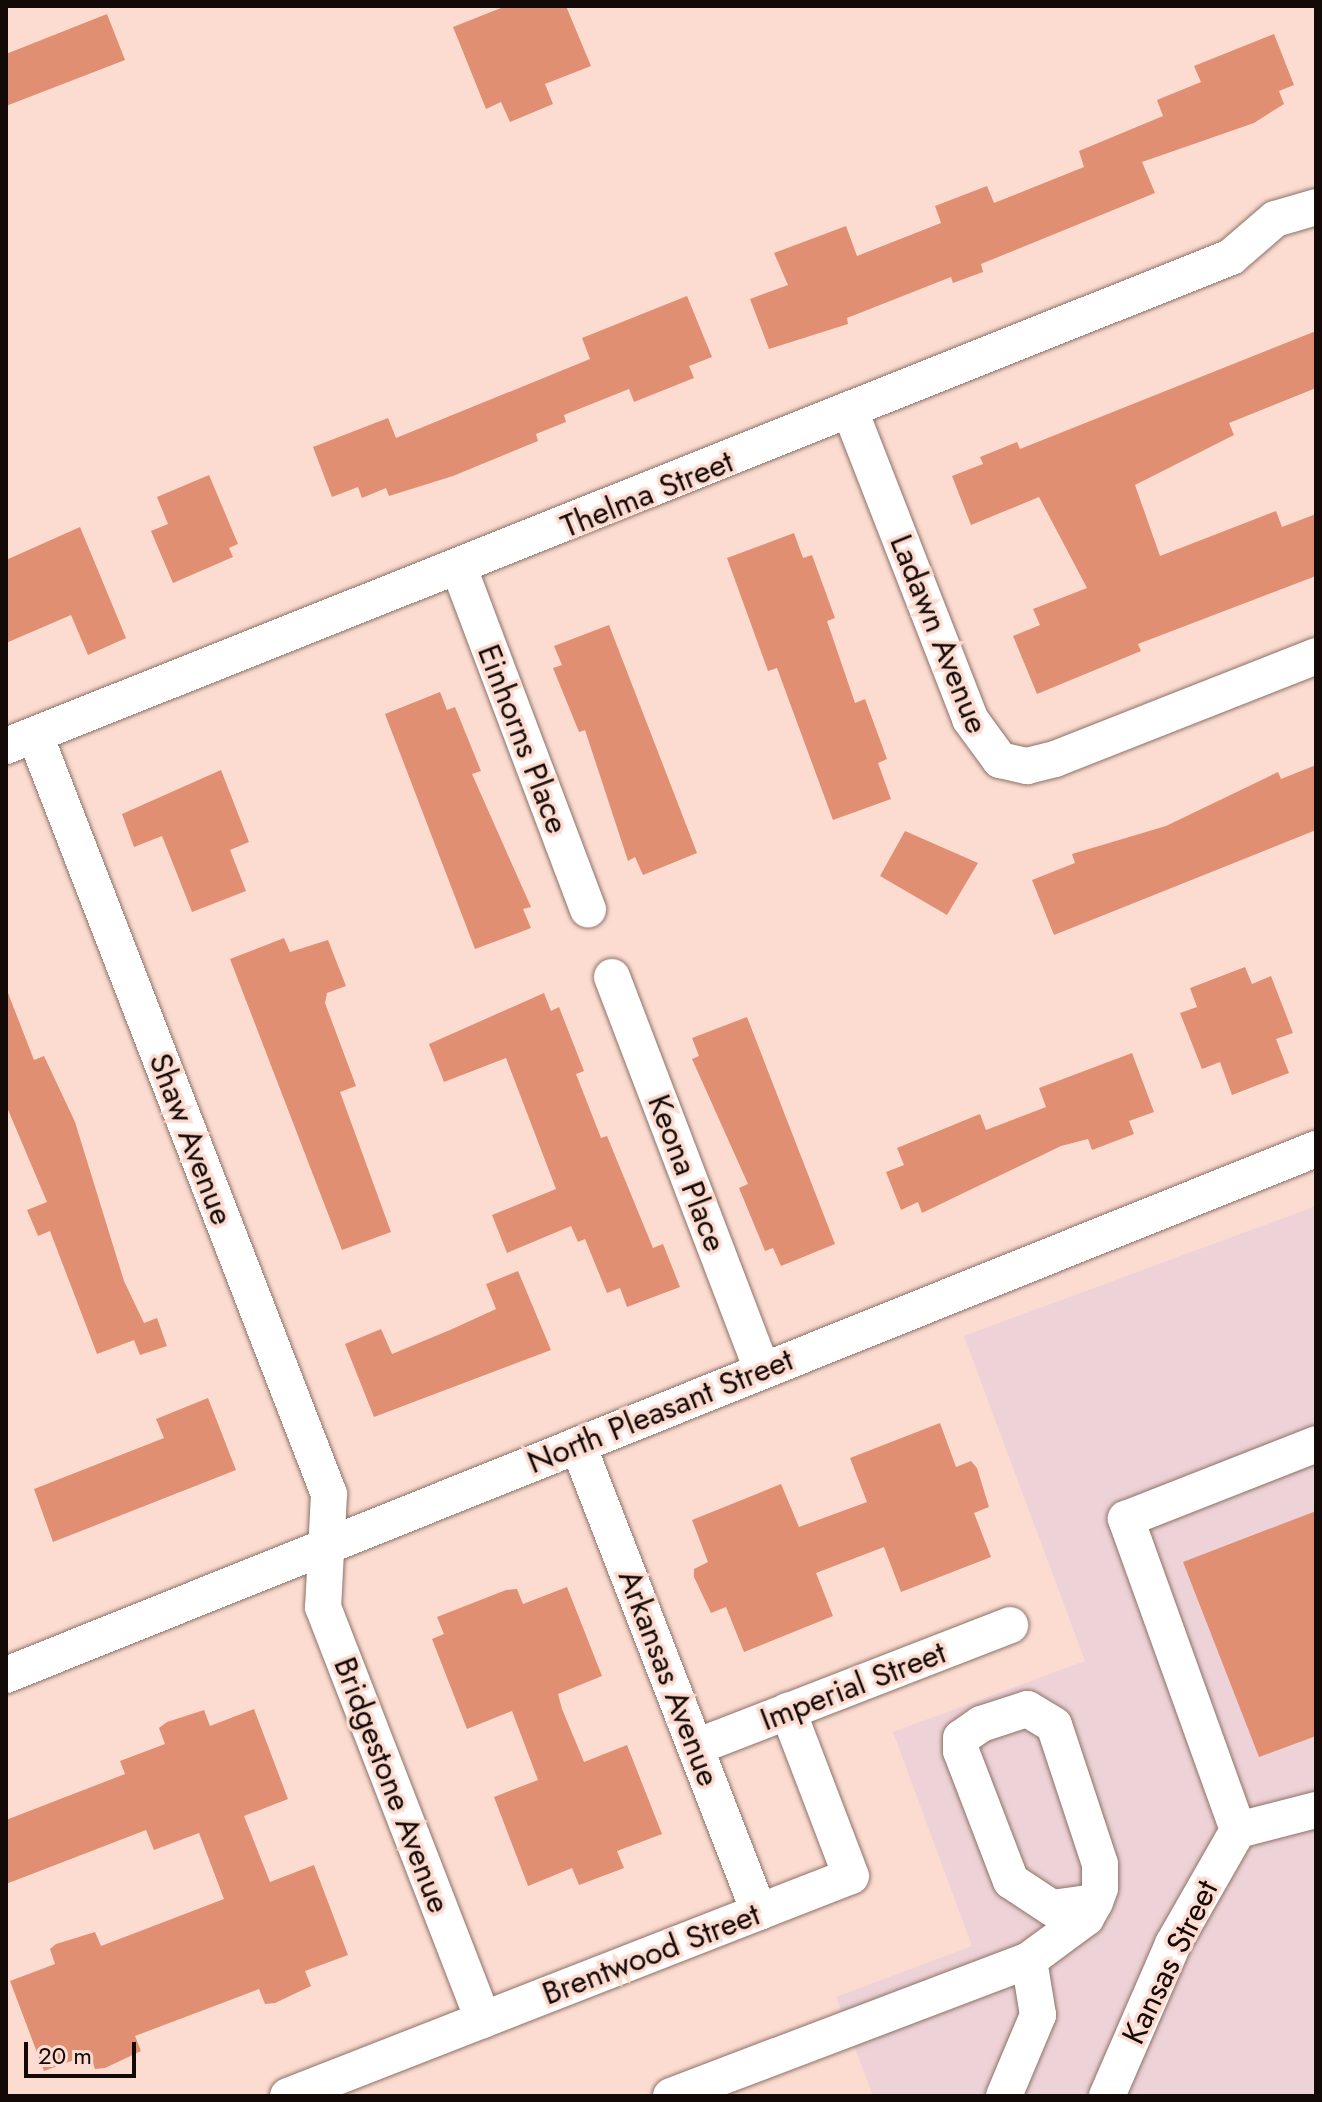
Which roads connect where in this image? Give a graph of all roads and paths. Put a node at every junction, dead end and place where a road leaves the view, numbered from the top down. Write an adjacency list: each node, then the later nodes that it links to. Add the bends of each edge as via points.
1 (1316, 207): 2 (street, Thelma Street, via 1275,219 1231,257)
2 (851, 413): 3 (street, Thelma Street); 4 (street, Ladawn Avenue, via 970,719 1000,760 1027,766 1055,759)
3 (459, 568): 5 (street, Thelma Street); 6 (street, Einhorns Place)
4 (1316, 656)
5 (20, 741): 12 (street, Shaw Avenue, via 329,1494)
6 (588, 909)
7 (612, 977): 9 (street, Keona Place)
8 (1316, 1149): 9 (street, North Pleasant Street)
9 (762, 1369): 11 (street, North Pleasant Street)
10 (1316, 1444): 18 (street, via 1126,1519)
11 (578, 1445): 12 (street, North Pleasant Street); 16 (street, Arkansas Avenue)
12 (327, 1546): 14 (street, North Pleasant Street); 22 (street, Bridgestone Avenue, via 323,1607)
13 (1010, 1625): 15 (street, Imperial Street)
14 (6, 1675)
15 (788, 1711): 16 (street, Imperial Street); 20 (street, Brentwood Street, via 851,1876)
16 (696, 1747): 20 (street, Arkansas Avenue)
17 (1316, 1810): 18 (street)
18 (1238, 1830): 26 (street, Kansas Street, via 1173,1944)
19 (1095, 1902): 19 (street, via 1100,1864 1054,1725 1027,1709 968,1730 961,1751 974,1797 1011,1881 1052,1908); 21 (street, via 1075,1931)
20 (759, 1912): 22 (street, Brentwood Street)
21 (1029, 1960): 24 (street); 25 (street, via 1038,2015)
22 (483, 2020): 23 (street, Brentwood Street)
23 (288, 2096)
24 (671, 2096)
25 (1004, 2096)
26 (1107, 2096)

